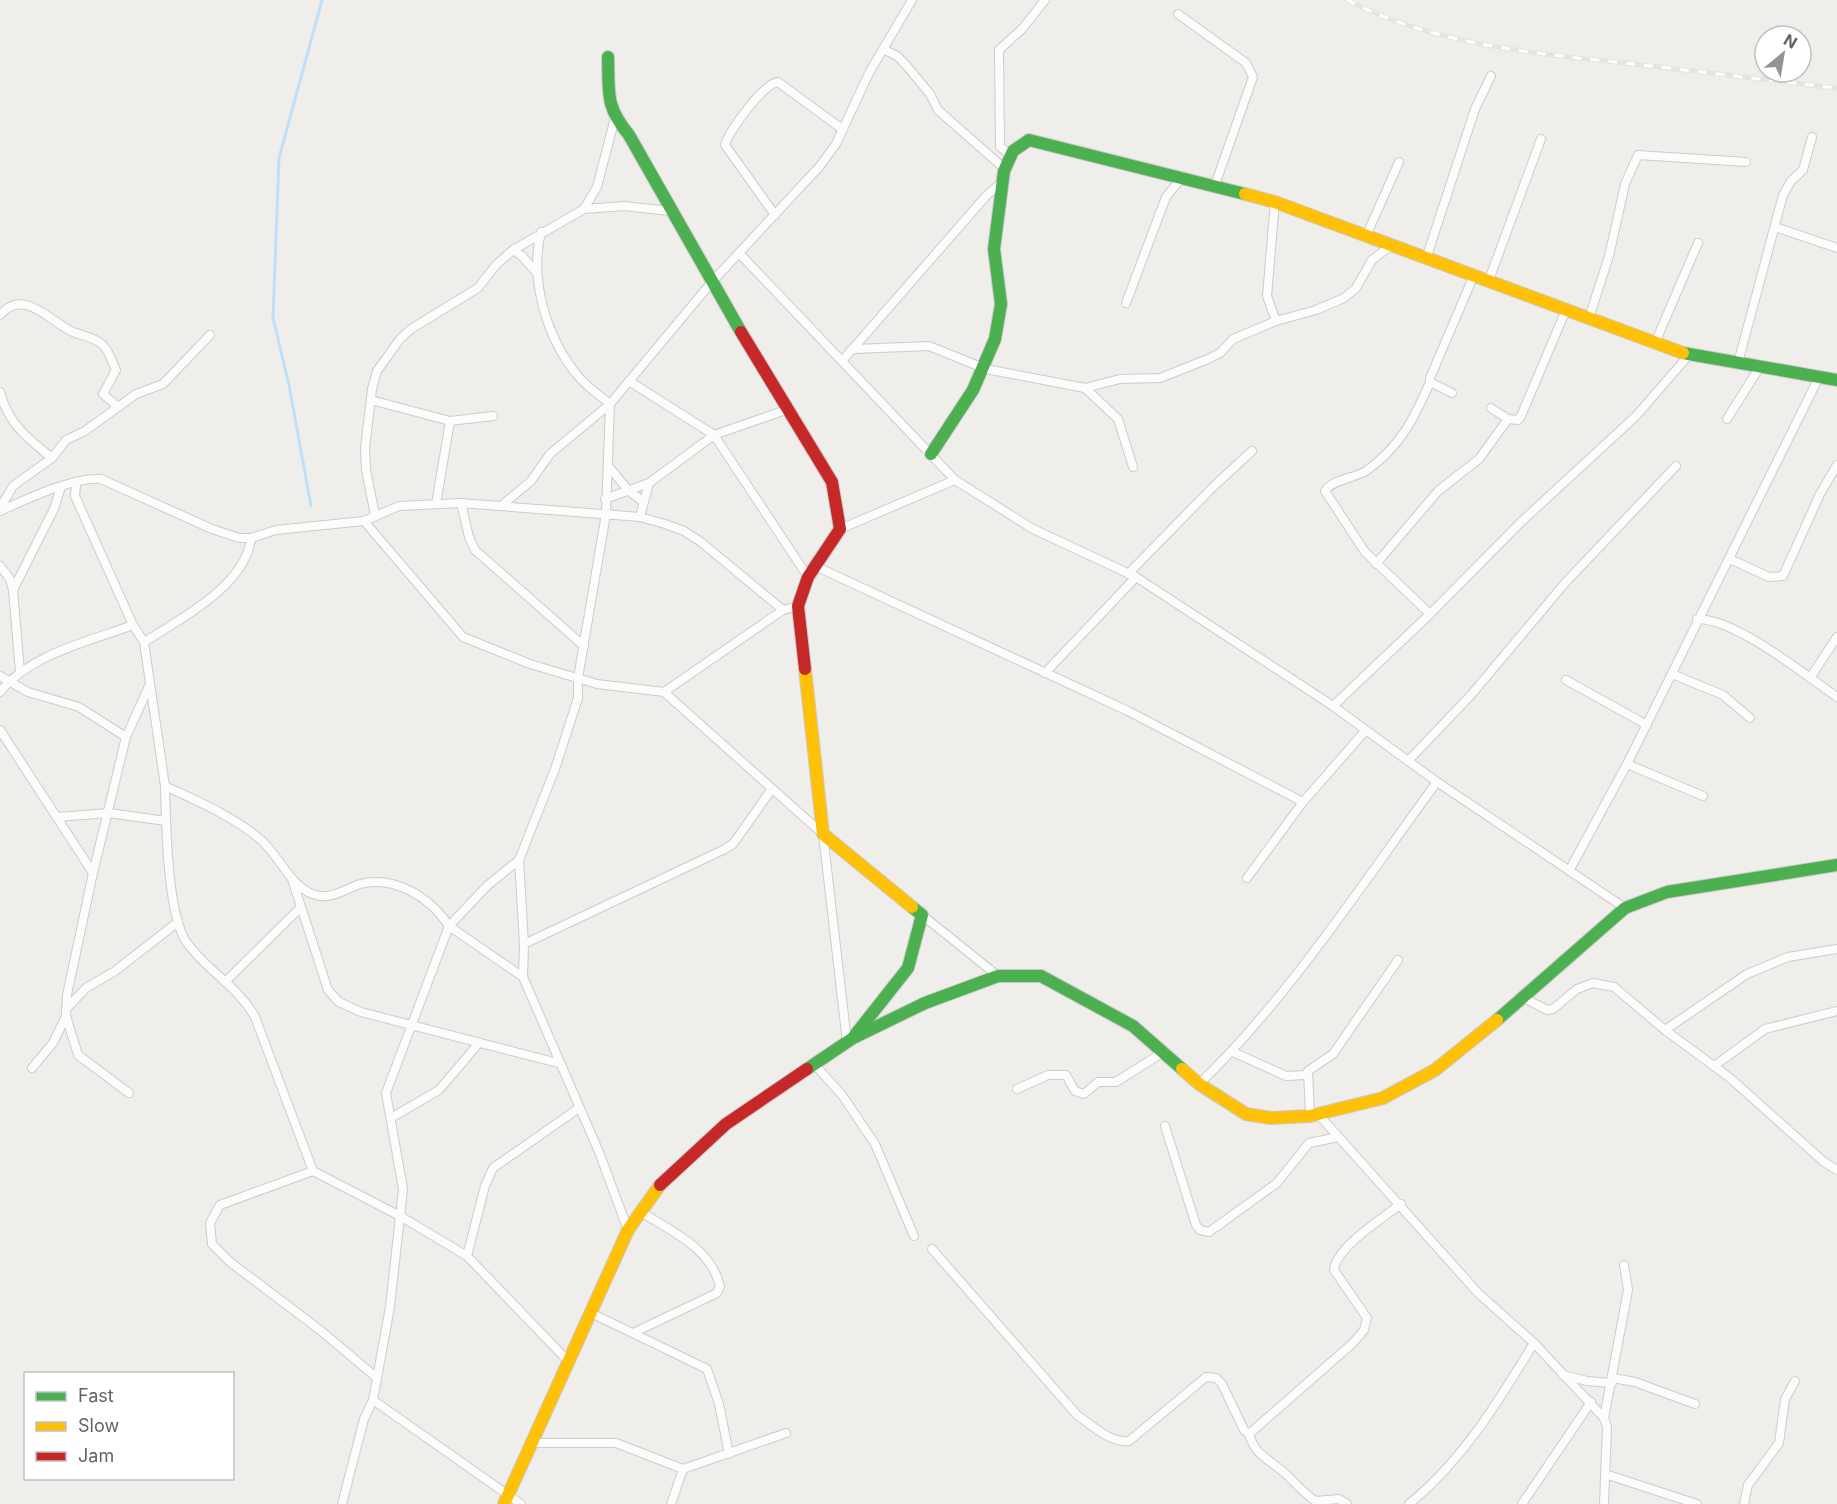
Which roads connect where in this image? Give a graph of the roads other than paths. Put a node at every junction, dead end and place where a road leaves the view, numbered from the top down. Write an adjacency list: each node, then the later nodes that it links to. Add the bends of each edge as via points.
1 (912, 0): 4 (street)
2 (1045, 0): 11 (street, via 999,50 1000,147)
3 (1178, 14): 16 (street, via 1246,63 1253,77)
4 (883, 49): 8 (street); 15 (street, via 902,61 930,94 938,110)
5 (608, 57): 7 (street, via 608,84)
6 (1491, 76): 29 (street, via 1475,109)
7 (615, 118): 18 (street, via 597,187); 19 (street, via 629,135)
8 (842, 129): 20 (street, via 820,166); 20 (street, via 778,82 767,87 730,132 725,145)
9 (1812, 137): 21 (street, via 1803,170 1791,181)
10 (1540, 139): 32 (street)
11 (1010, 153): 14 (street, via 1029,140); 15 (street)
12 (1399, 162): 23 (street)
13 (1746, 162): 37 (street, via 1638,155 1626,184)
14 (1183, 176): 16 (street); 34 (street, via 1166,197)
15 (1003, 177): 41 (street); 46 (street, via 1002,203 994,233 1002,296 1000,320)
16 (1215, 185): 17 (street)
17 (1275, 202): 23 (street); 38 (street, via 1267,297)
18 (584, 209): 19 (street, via 624,206); 22 (street)
19 (670, 211): 33 (street)
20 (775, 215): 28 (street)
21 (1774, 227): 26 (street); 44 (street)
22 (541, 232): 27 (street); 30 (street)
23 (1367, 234): 25 (street)
24 (1698, 243): 40 (street)
25 (1393, 244): 29 (street); 38 (street, via 1372,260 1356,288 1344,298)
26 (1837, 248)
27 (513, 250): 30 (street); 54 (street, via 478,288 400,339 377,371)
28 (739, 253): 33 (street); 43 (street)
29 (1427, 256): 31 (street)
30 (537, 273): 55 (street, via 553,335 578,376)
31 (1474, 275): 32 (street); 50 (street)
32 (1489, 280): 35 (street)
33 (711, 284): 49 (street); 58 (street)
34 (1126, 303)
35 (1566, 310): 37 (street); 60 (street, via 1521,416 1518,420)
36 (0, 315): 56 (street, via 16,305 32,306 73,332 100,343 116,370 103,394)
37 (1589, 318): 40 (street)
38 (1276, 321): 51 (street, via 1227,342 1220,353 1183,371)
39 (210, 335): 56 (street, via 170,379)
40 (1655, 343): 42 (street)
41 (855, 349): 43 (street); 46 (street, via 929,346)
42 (1689, 355): 44 (street); 97 (street, via 1636,416 1520,523)
43 (842, 362): 65 (street)
44 (1738, 363): 45 (street)
45 (1761, 365): 47 (street); 61 (street)
46 (986, 369): 51 (street); 65 (street)
47 (1820, 375): 48 (street); 88 (street)
48 (1837, 380)
49 (629, 381): 55 (street); 63 (street)
50 (1430, 382): 53 (street); 89 (street, via 1401,439 1365,471 1325,491)
51 (1085, 388): 70 (street, via 1118,419)
52 (0, 392): 66 (street, via 5,409 21,433)
53 (1452, 393)
54 (371, 400): 62 (street); 83 (street, via 366,459)
55 (610, 404): 69 (street); 80 (street, via 550,454 531,481)
56 (118, 407): 66 (street, via 66,440)
57 (1491, 408): 60 (street)
58 (786, 410): 63 (street); 86 (street, via 832,482)
59 (494, 416): 62 (street)
60 (1508, 419): 89 (street, via 1479,459 1438,491)
61 (1727, 419)
62 (450, 421): 79 (street)
63 (714, 435): 72 (street); 93 (street)
64 (1252, 452): 92 (street, via 1214,486)
65 (932, 454): 71 (street)
66 (52, 458): 81 (street, via 13,486)
67 (1676, 465): 121 (street, via 1564,583 1471,694)
68 (1837, 465): 88 (street, via 1783,576 1769,577)
69 (609, 467): 75 (street); 76 (street)
70 (1133, 467)
71 (955, 480): 86 (street); 92 (street, via 1032,529)
72 (649, 483): 75 (street); 77 (street)
73 (76, 484): 74 (street); 87 (street, via 85,478 101,479 227,535); 99 (street, via 75,496)
74 (61, 487): 81 (street); 94 (street)
75 (628, 490): 76 (street); 77 (street)
76 (605, 499): 82 (street)
77 (642, 501): 84 (street)
78 (460, 503): 79 (street); 80 (street); 102 (street, via 475,550)
79 (436, 504): 83 (street, via 399,506)
80 (501, 506): 82 (street)
81 (0, 509)
82 (606, 514): 84 (street); 102 (street)
83 (375, 515): 85 (street)
84 (640, 517): 96 (street, via 684,531 701,542)
85 (364, 520): 87 (street, via 276,530); 107 (street, via 463,637)
86 (840, 528): 91 (street)
87 (251, 538): 101 (street, via 244,564 215,595)
88 (1730, 560): 98 (street)
89 (1376, 564): 97 (street)
90 (0, 566): 94 (street)
91 (815, 566): 93 (street); 104 (street)
92 (1132, 576): 104 (street); 115 (street)
93 (808, 577): 95 (street)
94 (13, 590): 103 (street)
95 (798, 606): 96 (street); 131 (street)
96 (783, 610): 113 (street)
97 (1430, 614): 115 (street)
98 (1697, 619): 105 (street); 108 (street, via 1713,620 1736,630)
99 (133, 625): 101 (street); 103 (street)
100 (1837, 637): 108 (street)
101 (144, 642): 111 (street)
102 (584, 646): 107 (street)
103 (20, 672): 110 (street)
104 (1045, 673): 127 (street, via 1128,711)
105 (1672, 674): 116 (street, via 1723,695); 117 (street)
106 (0, 676): 110 (street)
107 (578, 678): 113 (street, via 618,688); 132 (street, via 578,698)
108 (1810, 678): 114 (street)
109 (1566, 680): 117 (street)
110 (9, 681): 112 (street); 120 (street, via 28,692 79,707)
111 (150, 684): 120 (street); 124 (street)
112 (0, 692)
113 (664, 692): 125 (street)
114 (1837, 697)
115 (1333, 706): 119 (street)
116 (1750, 718)
117 (1647, 725): 122 (street)
118 (0, 730): 129 (street)
119 (1366, 730): 121 (street); 127 (street)
120 (126, 737): 128 (street)
121 (1408, 761): 123 (street)
122 (1627, 764): 126 (street); 134 (street)
123 (1437, 782): 134 (street); 157 (street)
124 (165, 786): 130 (street); 136 (street, via 229,818 262,841)
125 (771, 790): 131 (street); 143 (street, via 726,849)
126 (1703, 796)
127 (1303, 802): 137 (street)
128 (108, 813): 129 (street); 130 (street); 135 (street)
129 (57, 816): 135 (street)
130 (166, 821): 141 (street)
131 (823, 834): 140 (street); 154 (street)
132 (519, 861): 142 (street, via 488,885); 143 (street)
133 (1837, 865): 139 (street, via 1667,891)
134 (1569, 871): 139 (street)
135 (93, 873): 151 (street)
136 (290, 876): 138 (street); 142 (street, via 305,890 320,896 380,879 399,885 441,914)
137 (1247, 878)
138 (302, 907): 148 (street); 152 (street, via 328,990 339,1002)
139 (1625, 908): 149 (street)
140 (922, 915): 146 (street); 154 (street, via 908,968)
141 (178, 922): 148 (street, via 187,944); 151 (street, via 115,971 86,988)
142 (448, 926): 147 (street); 152 (street)
143 (524, 944): 147 (street)
144 (1837, 949): 153 (street, via 1788,957 1747,974)
145 (1398, 960): 162 (street, via 1333,1054)
146 (998, 976): 154 (street, via 925,1003); 156 (street, via 1041,976 1133,1026)
147 (523, 977): 158 (street)
148 (225, 982): 172 (street, via 244,998 255,1017)
149 (1524, 998): 153 (street, via 1546,1010 1553,1009 1577,988 1604,984 1614,987); 167 (street, via 1435,1070 1383,1098)
150 (1837, 1011): 160 (street, via 1765,1029)
151 (66, 1012): 161 (street, via 53,1043); 165 (street, via 78,1055)
152 (413, 1026): 155 (street); 168 (street, via 386,1093)
153 (1665, 1030): 160 (street)
154 (850, 1040): 159 (street)
155 (479, 1043): 158 (street); 168 (street, via 439,1090)
156 (1165, 1051): 163 (street); 164 (street, via 1116,1082 1098,1082 1084,1094 1076,1091 1066,1075 1055,1073)
157 (1233, 1052): 162 (street, via 1286,1076); 163 (street)
158 (558, 1063): 166 (street)
159 (815, 1065): 174 (street, via 726,1124 689,1155 660,1184); 177 (street, via 848,1102 875,1144)
160 (1714, 1066): 171 (street)
161 (32, 1068)
162 (1306, 1075): 167 (street)
163 (1200, 1084): 167 (street, via 1246,1114 1271,1118)
164 (1017, 1089)
165 (129, 1093)
166 (579, 1108): 176 (street); 179 (street, via 493,1168)
167 (1314, 1115): 170 (street)
168 (391, 1118): 175 (street, via 403,1189)
169 (1165, 1126): 170 (street, via 1196,1225 1209,1232 1277,1183 1309,1143)
170 (1338, 1137): 173 (street)
171 (1837, 1170)
172 (313, 1171): 175 (street); 186 (street, via 220,1205 210,1223 212,1244)
173 (1401, 1204): 183 (street, via 1478,1293); 194 (street, via 1348,1246 1335,1262 1334,1270 1367,1318 1364,1330)
174 (641, 1212): 176 (street); 182 (street, via 700,1251 711,1264 720,1286 717,1293)
175 (400, 1216): 179 (street); 186 (street, via 390,1308)
176 (628, 1230): 181 (street)
177 (914, 1236)
178 (932, 1249): 194 (street, via 1077,1414 1103,1433 1119,1442 1130,1441 1206,1377 1216,1378 1222,1384)
179 (467, 1256): 184 (street)
180 (1624, 1265): 187 (street, via 1628,1290)
181 (591, 1313): 182 (street); 184 (street)
182 (633, 1333): 196 (street, via 706,1369 719,1404)
183 (1534, 1343): 185 (street); 205 (street, via 1485,1424 1431,1486)
184 (569, 1362): 195 (street)
185 (1563, 1375): 187 (street, via 1587,1381); 190 (street)
186 (377, 1378): 189 (street)
187 (1612, 1380): 191 (street, via 1635,1382); 192 (street)
188 (1795, 1381): 209 (street, via 1785,1399 1779,1443 1748,1485)
189 (373, 1400): 199 (street); 201 (street, via 364,1419)
190 (1591, 1402): 192 (street); 206 (street)
191 (1695, 1404)
192 (1604, 1418): 198 (street)
193 (786, 1433): 196 (street)
194 (1249, 1434): 200 (street, via 1260,1455 1287,1474)
195 (533, 1443): 197 (street, via 616,1443); 199 (street)
196 (729, 1454): 197 (street)
197 (682, 1469): 203 (street)
198 (1605, 1474): 207 (street); 208 (street)
199 (506, 1499): 202 (street)
200 (1313, 1503): 204 (street, via 1339,1499)
201 (342, 1504)
202 (521, 1504)
203 (672, 1504)
204 (1347, 1504)
205 (1409, 1504)
206 (1522, 1504)
207 (1604, 1504)
208 (1697, 1504)
209 (1743, 1504)

